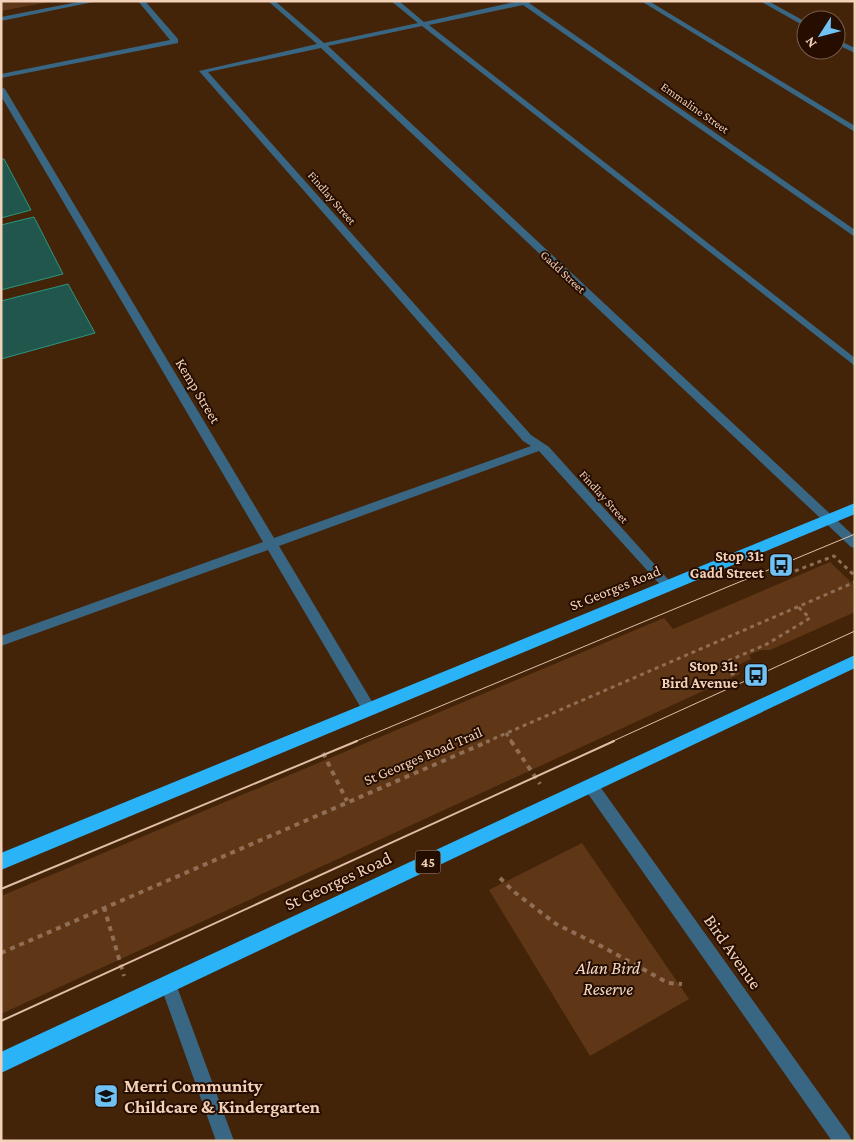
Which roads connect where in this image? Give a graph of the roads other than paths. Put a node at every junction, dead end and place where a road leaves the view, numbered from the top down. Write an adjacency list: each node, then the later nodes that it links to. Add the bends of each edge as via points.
1 (95, 1): 8 (street)
2 (141, 1): 12 (street, via 175,41)
3 (272, 1): 11 (street, Gadd Street)
4 (394, 1): 10 (street)
5 (644, 1): 14 (street)
6 (763, 1): 9 (street)
7 (525, 2): 10 (street, Findlay Street); 15 (street, Emmaline Street)
8 (1, 19)
9 (796, 19)
10 (423, 24): 11 (street, Findlay Street); 16 (street)
11 (322, 46): 17 (street, Findlay Street, via 203,71 527,438); 19 (street, Gadd Street)
12 (1, 76)
13 (1, 88): 20 (street, Kemp Street)
14 (855, 130)
15 (855, 234)
16 (855, 363)
17 (540, 446): 20 (street); 22 (street, Findlay Street)
18 (855, 508): 19 (highway, St Georges Road)
19 (828, 520): 21 (street, Gadd Street); 22 (highway, St Georges Road)
20 (270, 543): 23 (street); 25 (street, Kemp Street)
21 (855, 544)
22 (668, 586): 25 (highway, St Georges Road)
23 (1, 641)
24 (855, 662): 26 (highway, St Georges Road / 45)
25 (369, 709): 27 (highway, St Georges Road)
26 (591, 786): 28 (highway, St Georges Road / 45); 31 (street, Bird Avenue)
27 (1, 862)
28 (168, 984): 29 (highway, St Georges Road / 45); 30 (street)
29 (1, 1063)
30 (226, 1141)
31 (842, 1141)

